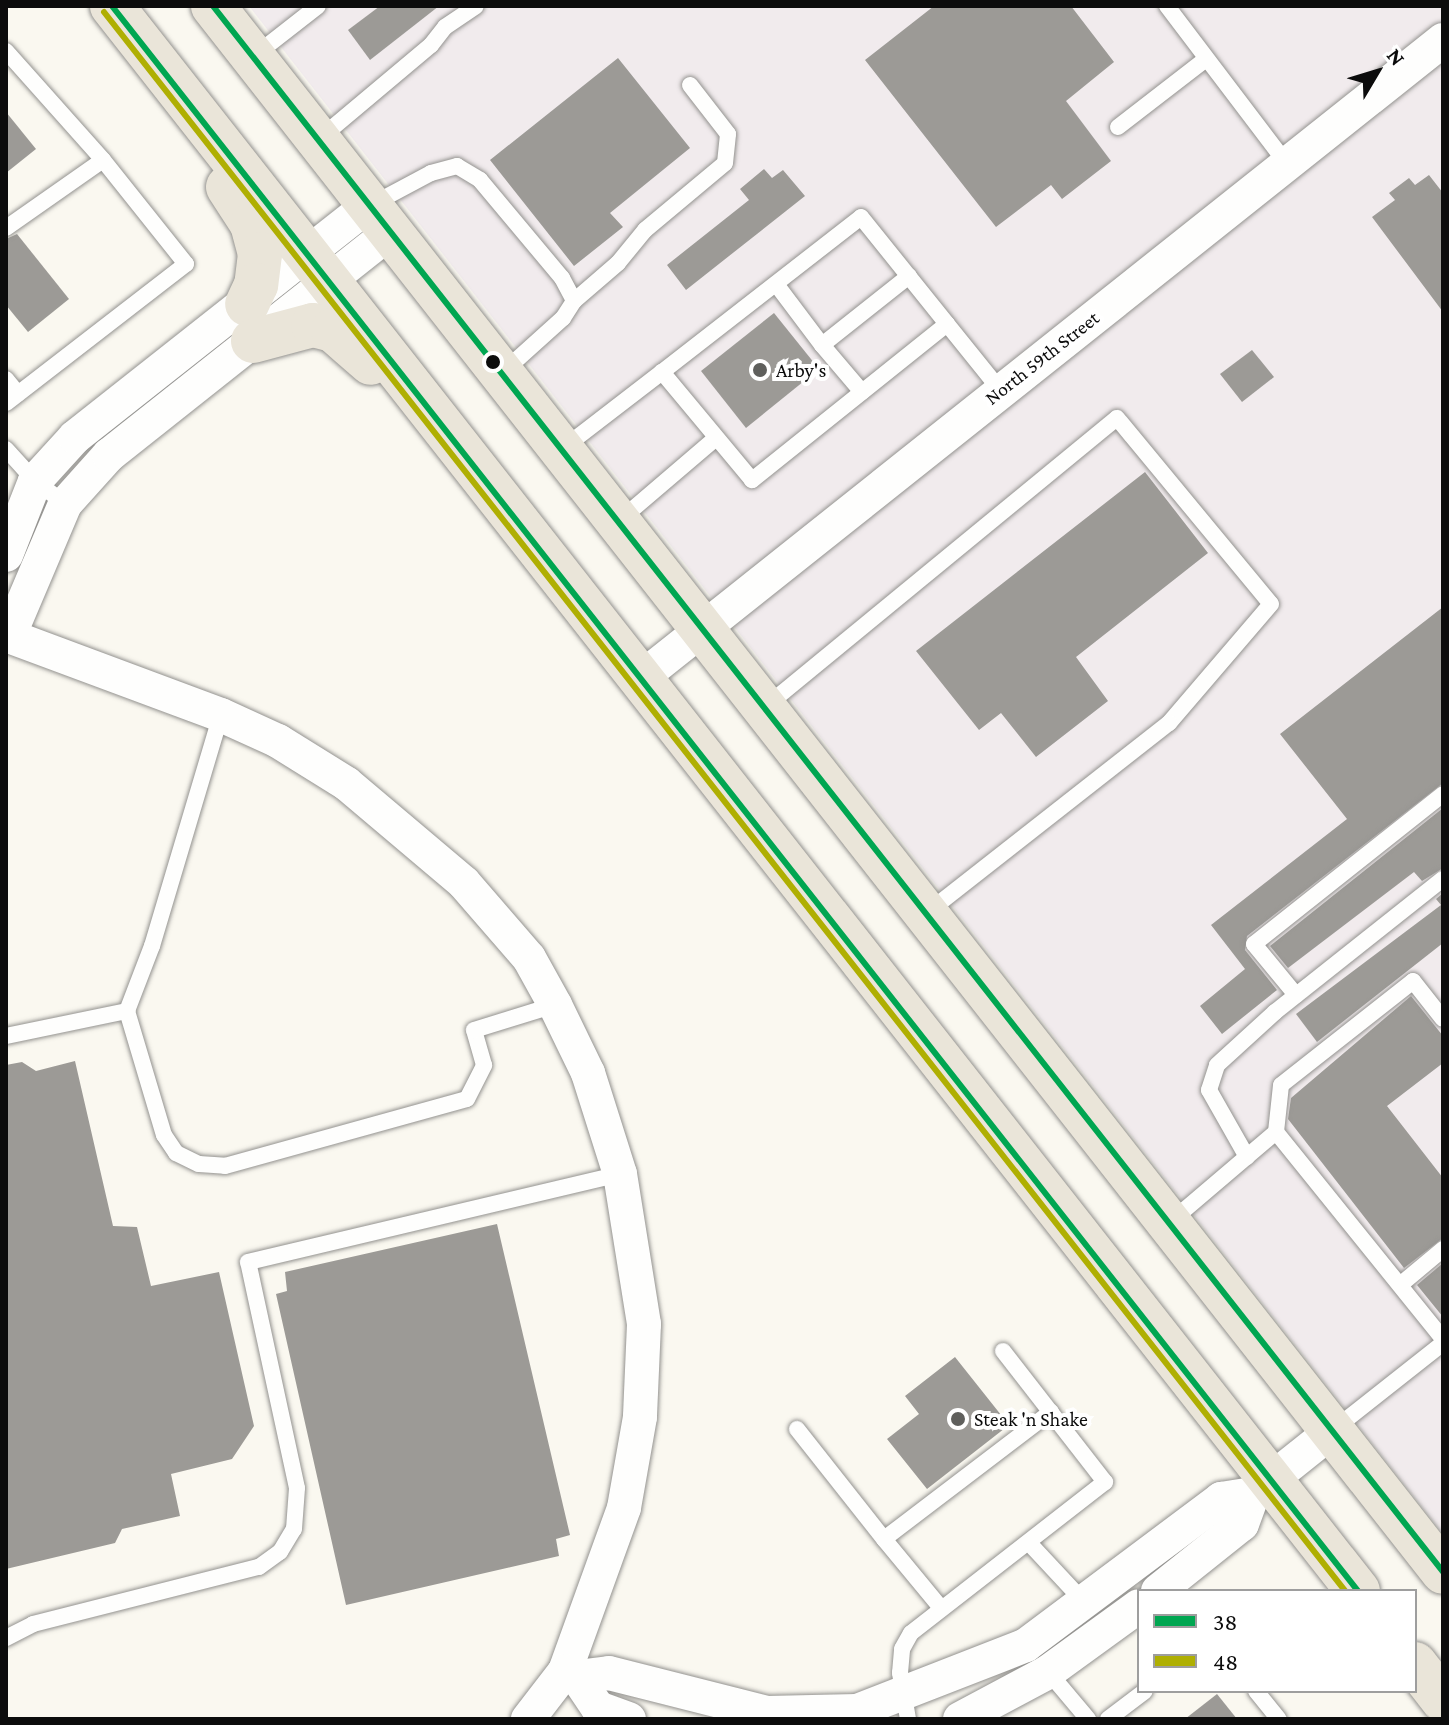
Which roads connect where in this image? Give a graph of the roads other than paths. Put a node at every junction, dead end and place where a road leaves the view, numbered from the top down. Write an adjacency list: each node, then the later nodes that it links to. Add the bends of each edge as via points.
1 (112, 6): 11 (main road)
2 (213, 6): 8 (main road)
3 (318, 6): 8 (lane)
4 (476, 6): 13 (lane, via 445,27 431,45)
5 (1167, 6): 9 (lane)
6 (1443, 40): 15 (street, North 59th Street)
7 (6, 51): 14 (lane)
8 (253, 57): 13 (main road)
9 (1206, 59): 12 (lane); 15 (lane)
10 (690, 85): 21 (lane, via 728,134 725,163 645,230 618,263)
11 (174, 86): 18 (main road); 22 (main road, via 252,224 260,254)
12 (1118, 127)
13 (318, 140): 16 (main road)
14 (103, 160): 17 (lane); 30 (lane, via 186,264)
15 (1287, 164): 28 (street, North 59th Street)
16 (380, 219): 18 (street); 21 (lane, via 431,173 457,166 480,180 562,278); 26 (main road)
17 (6, 228)
18 (318, 268): 22 (street); 31 (main road)
19 (909, 276): 20 (lane, via 861,217); 23 (lane); 24 (lane)
20 (776, 284): 24 (lane); 25 (lane)
21 (574, 301): 26 (lane, via 563,318)
22 (250, 322): 31 (main road, via 333,330 397,392); 35 (street, via 75,437); 36 (street, via 109,455)
23 (947, 324): 28 (lane); 29 (lane)
24 (822, 345): 29 (lane)
25 (662, 372): 32 (lane); 34 (lane)
26 (502, 373): 34 (main road)
27 (6, 379): 30 (lane)
28 (1001, 391): 39 (street, North 59th Street)
29 (862, 392): 32 (lane, via 752,480)
30 (12, 398)
31 (434, 415): 41 (main road)
32 (716, 438): 37 (lane)
33 (6, 449): 35 (lane)
34 (562, 449): 37 (main road)
35 (35, 481): 36 (lane); 38 (street)
36 (65, 504): 40 (street)
37 (618, 521): 39 (main road)
38 (6, 555)
39 (703, 627): 41 (street, North 59th Street); 42 (main road)
40 (8, 636): 43 (street)
41 (641, 678): 63 (main road)
42 (765, 707): 46 (main road); 46 (lane, via 1117,418 1271,604 1169,723)
43 (221, 715): 48 (street, via 336,777 406,829 504,926); 49 (lane)
44 (1443, 794): 47 (lane, via 1254,944)
45 (1443, 879): 47 (lane)
46 (927, 913): 55 (main road)
47 (1296, 995): 53 (lane, via 1217,1065 1209,1090)
48 (555, 1005): 49 (lane, via 474,1030 484,1065 467,1099 225,1166 199,1164 176,1153 164,1135); 54 (street, via 588,1073)
49 (127, 1011): 51 (lane)
50 (1443, 1019): 52 (lane, via 1413,981 1281,1085)
51 (6, 1036)
52 (1276, 1132): 53 (lane); 57 (lane)
53 (1247, 1157): 55 (lane)
54 (620, 1174): 72 (lane, via 248,1262 297,1488 294,1529 280,1552 259,1567 33,1624); 76 (street, via 644,1324 640,1417 624,1508)
55 (1169, 1223): 62 (main road)
56 (1443, 1249): 57 (lane)
57 (1400, 1285): 58 (lane)
58 (1443, 1341): 62 (lane)
59 (1003, 1351): 60 (lane)
60 (1051, 1412): 64 (lane); 65 (lane, via 1105,1482)
61 (797, 1429): 64 (lane)
62 (1332, 1431): 63 (street); 66 (main road)
63 (1261, 1487): 67 (street, via 1242,1524); 68 (main road); 69 (street, via 1221,1499)
64 (884, 1539): 71 (lane)
65 (1030, 1544): 69 (lane); 71 (lane)
66 (1443, 1572)
67 (1161, 1589)
68 (1356, 1589)
69 (1086, 1604): 73 (street)
70 (1137, 1607): 75 (street)
71 (941, 1608): 80 (lane, via 911,1633 902,1649)
72 (6, 1638)
73 (1026, 1645): 75 (lane); 80 (street)
74 (1417, 1667): 79 (main road)
75 (1048, 1672): 83 (street); 84 (lane)
76 (571, 1674): 80 (street, via 609,1673 767,1713); 81 (street); 82 (street, via 598,1708)
77 (1142, 1693): 85 (lane)
78 (1258, 1693): 86 (lane)
79 (1443, 1700)
80 (905, 1708)
81 (528, 1719)
82 (629, 1719)
83 (960, 1719)
84 (1088, 1719)
85 (1108, 1719)
86 (1279, 1719)

